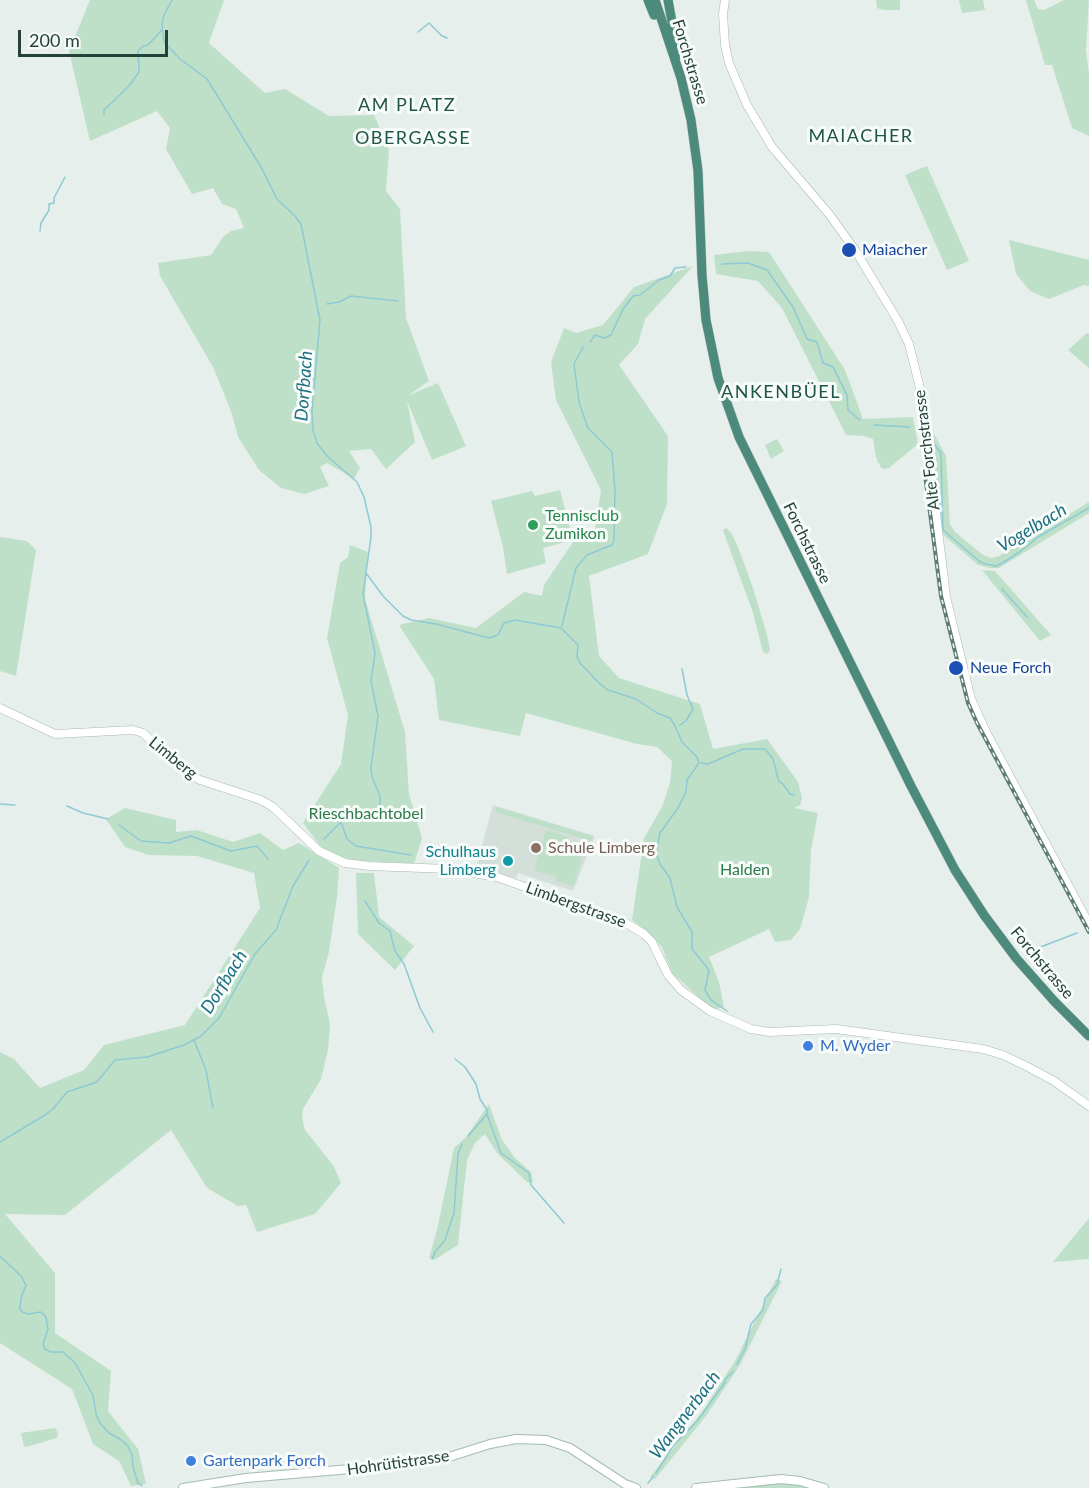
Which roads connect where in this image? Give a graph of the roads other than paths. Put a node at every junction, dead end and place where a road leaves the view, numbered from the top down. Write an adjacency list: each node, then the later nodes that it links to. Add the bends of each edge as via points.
1 (648, 0): 6 (highway)
2 (657, 0): 5 (highway, Forchstrasse); 6 (highway, Forchstrasse)
3 (668, 0): 5 (highway)
4 (725, 0): 9 (street, Alte Forchstrasse, via 724,45 747,105 772,147 855,250 909,344 922,396 946,597 971,699)
5 (680, 63): 10 (highway, Forchstrasse, via 700,153 712,338 738,425 958,869 1011,946)
6 (681, 78): 11 (highway, Forchstrasse, via 699,171 706,320 718,378 739,436 952,865 1021,964)
7 (0, 708): 8 (street, Limberg, via 56,734 137,731 186,773 261,800 278,811)
8 (300, 835): 12 (street, Limbergstrasse, via 319,851 345,863 449,869 497,877 626,922 652,942 668,975 681,990 710,1011 751,1029 836,1029 983,1049 1028,1067)
9 (1089, 924)
10 (1089, 1031)
11 (1089, 1036)
12 (1089, 1106)
13 (183, 1488): 14 (main road, Hohrütistrasse, via 246,1478 420,1463 490,1444 536,1439 570,1448)
14 (636, 1488)
15 (696, 1488): 16 (main road, via 781,1479)
16 (824, 1488)

